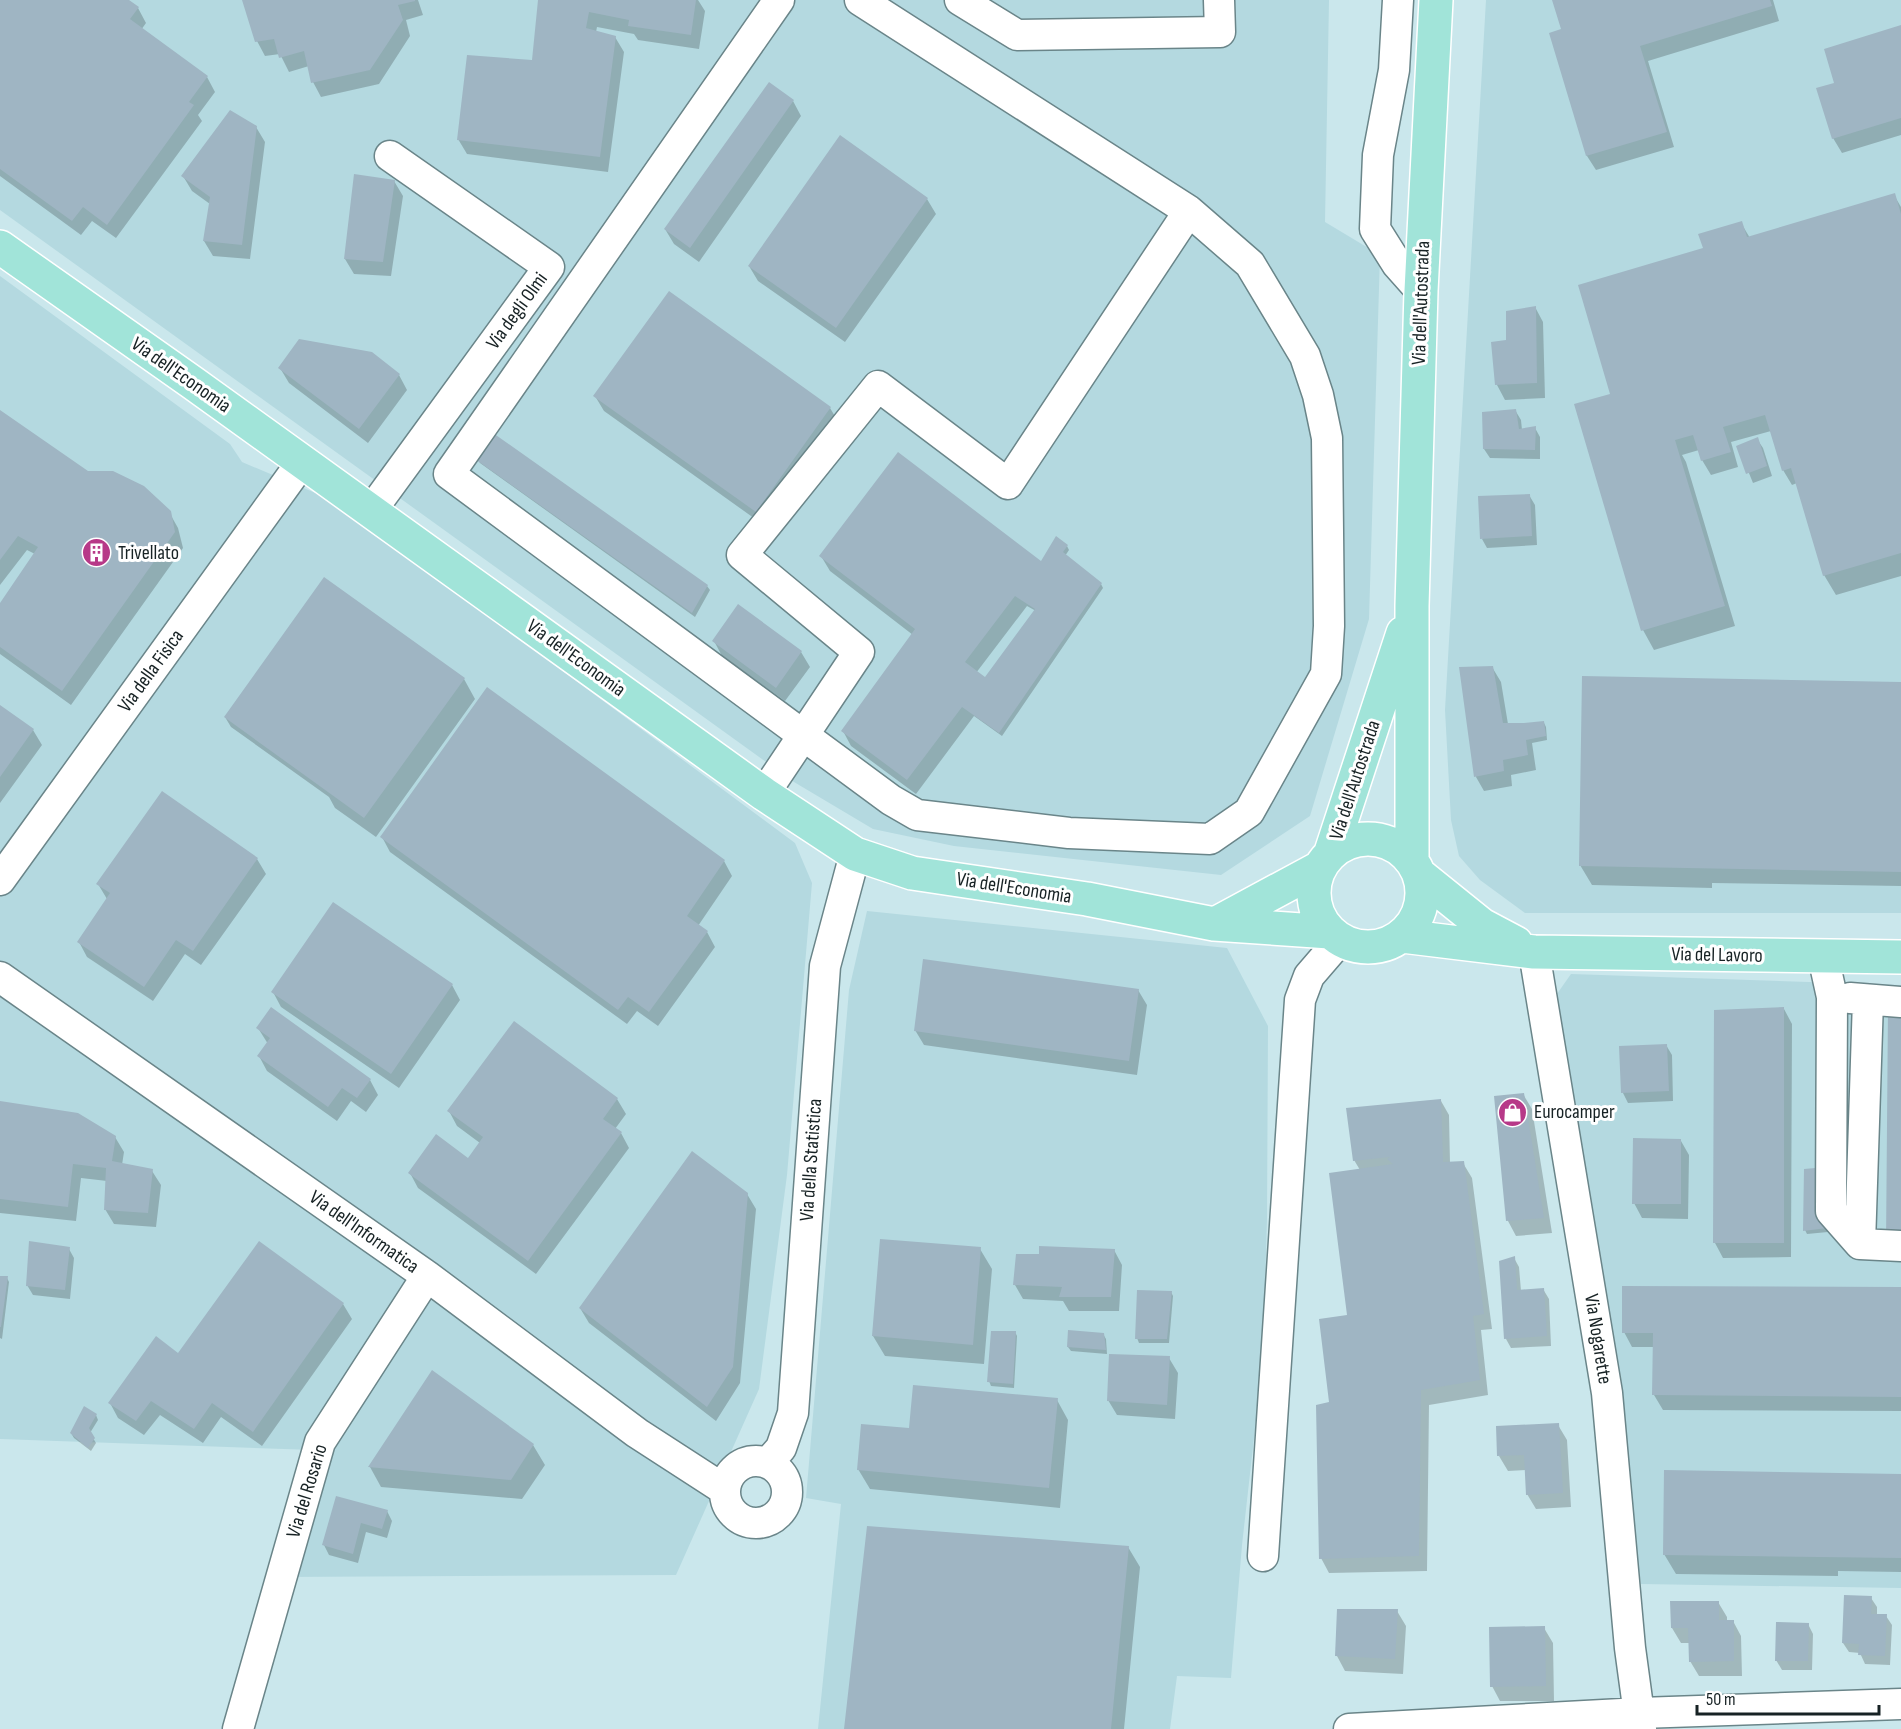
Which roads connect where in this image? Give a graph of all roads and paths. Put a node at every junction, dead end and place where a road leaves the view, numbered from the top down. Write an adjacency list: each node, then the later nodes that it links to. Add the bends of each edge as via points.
1 (779, 0): 14 (street, via 448,474)
2 (860, 0): 8 (street)
3 (960, 0): 4 (street, via 1017,35 1220,32)
4 (1219, 0)
5 (1398, 0): 10 (street, via 1394,70 1378,155 1375,229 1397,264)
6 (1437, 0): 10 (main road, Via dell'Autostrada)
7 (390, 156): 12 (street, Via degli Olmi, via 549,267)
8 (1189, 211): 14 (street, via 1008,484 878,386 742,555 859,652); 14 (street, via 1250,264 1305,356 1327,438 1326,674 1249,812 1210,839 1069,833 917,815)
9 (0, 247): 11 (main road, Via dell'Economia)
10 (1421, 291): 13 (main road, Via dell'Autostrada)
11 (302, 462): 12 (main road, Via dell'Economia); 19 (street, Via della Fisica)
12 (371, 511): 15 (main road, Via dell'Economia)
13 (1412, 606): 17 (main road, Via dell'Autostrada); 18 (main road, Via dell'Autostrada)
14 (803, 735): 15 (street)
15 (764, 794): 16 (main road, Via dell'Economia)
16 (855, 854): 20 (main road, Via dell'Economia, via 912,873 1088,899); 33 (street, Via della Statistica, via 825,966 793,1413 782,1448)
17 (1325, 860): 18 (main road, Via dell'Autostrada, via 1347,842 1365,838 1399,848); 20 (main road); 21 (main road, Via dell'Autostrada, via 1314,885 1314,902 1319,918)
18 (1416, 868): 22 (main road, Via dell'Autostrada, via 1423,892 1420,908); 23 (main road, Via del Lavoro, via 1482,925)
19 (0, 880)
20 (1214, 924): 21 (main road, Via dell'Economia)
21 (1335, 936): 22 (main road, via 1355,946 1372,947); 35 (street, via 1309,976 1300,1000)
22 (1402, 936): 23 (main road, Via del Lavoro)
23 (1534, 952): 24 (main road, Via del Lavoro); 37 (street, Via Nogarette, via 1607,1393 1630,1648)
24 (1823, 956): 25 (main road, Via del Lavoro); 27 (street)
25 (1901, 957)
26 (0, 977): 32 (street, Via dell'Informatica)
27 (1832, 997): 28 (street); 30 (street, via 1831,1211)
28 (1868, 1000): 29 (street); 30 (street)
29 (1901, 1002)
30 (1860, 1244): 31 (street)
31 (1901, 1246)
32 (427, 1276): 34 (street, Via dell'Informatica, via 637,1433); 38 (street, Via del Rosario, via 320,1442)
33 (768, 1463): 34 (street, via 758,1461 740,1466 727,1481); 34 (street, via 782,1476 787,1494 780,1512 772,1518 764,1522 745,1521 730,1508)
34 (725, 1490)
35 (1263, 1557)
36 (1901, 1704): 37 (street)
37 (1641, 1721): 39 (street)
38 (238, 1729)
39 (1349, 1729)

